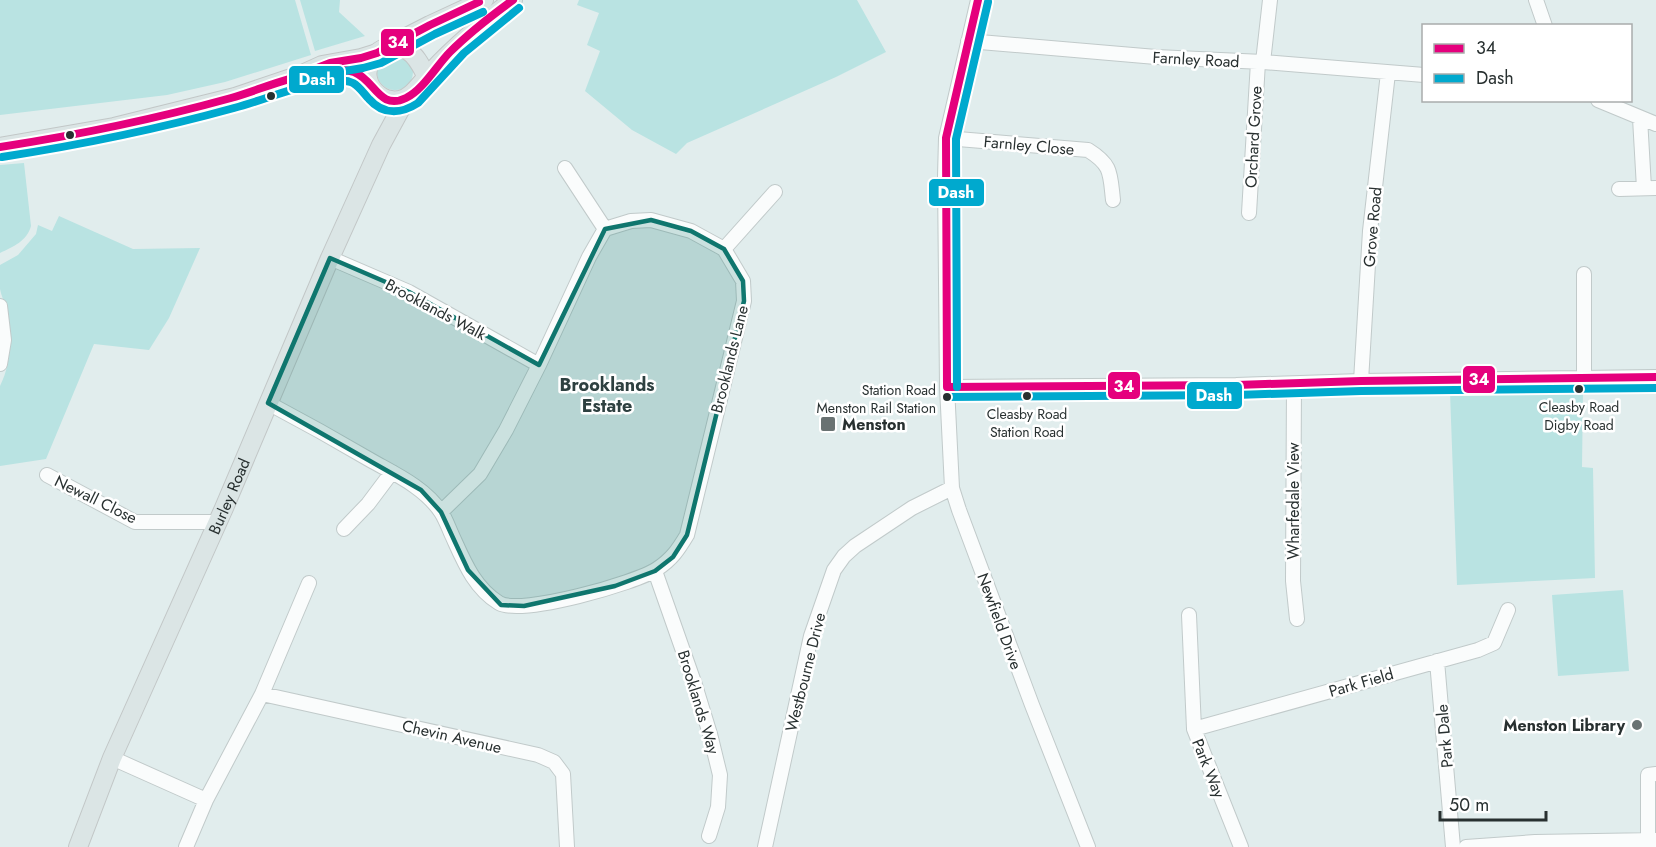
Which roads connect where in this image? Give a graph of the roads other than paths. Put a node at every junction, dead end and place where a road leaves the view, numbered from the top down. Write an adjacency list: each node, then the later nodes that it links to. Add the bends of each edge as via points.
1 (484, 0): 8 (main road)
2 (513, 0): 13 (main road)
3 (978, 0): 7 (street, Newfield Drive)
4 (1270, 0): 9 (street, Orchard Grove)
5 (1536, 0): 6 (street)
6 (1544, 24)
7 (968, 41): 9 (street, Farnley Road); 19 (street, Newfield Drive)
8 (380, 51): 11 (main road); 13 (main road, via 391,47 408,51); 14 (main road, via 368,65)
9 (1260, 62): 10 (street, Farnley Road); 27 (street, Orchard Grove)
10 (1388, 73): 12 (street, Farnley Road); 37 (street, Grove Road, via 1370,231)
11 (300, 75): 14 (main road, via 346,70 359,74); 21 (main road, via 235,97 114,127)
12 (1422, 75)
13 (427, 76): 15 (main road)
14 (373, 88): 15 (main road, via 386,99 397,100); 20 (main road, Burley Road, via 384,118)
15 (414, 92): 20 (main road, Burley Road)
16 (1603, 102): 17 (street)
17 (1640, 118): 18 (street); 23 (street)
18 (1656, 124)
19 (946, 138): 26 (street, Farnley Close, via 1088,150 1103,159 1110,172); 39 (street, Newfield Drive)
20 (381, 145): 30 (main road, Burley Road)
21 (0, 147)
22 (565, 168): 28 (street)
23 (1650, 188): 24 (street)
24 (1619, 189)
25 (776, 192): 29 (street)
26 (1113, 200)
27 (1249, 213)
28 (605, 229): 29 (street, via 630,221 651,220 691,231); 34 (street)
29 (724, 249): 47 (street, Brooklands Lane, via 743,281 744,301 687,536 673,557)
30 (330, 258): 34 (street, Brooklands Walk, via 409,292); 40 (main road, Burley Road)
31 (1584, 274): 36 (street)
32 (0, 306): 33 (street, via 4,340)
33 (0, 364)
34 (539, 365): 44 (street, via 480,474)
35 (1656, 377): 36 (street)
36 (1584, 379): 37 (street)
37 (1361, 381): 38 (street)
38 (1294, 384): 39 (street); 51 (street, Wharfedale View, via 1293,582)
39 (947, 387): 43 (street, Newfield Drive)
40 (268, 404): 41 (street, Brooklands Lane); 45 (main road, Burley Road)
41 (392, 472): 44 (street, Brooklands Lane, via 421,490); 46 (street)
42 (46, 475): 45 (street, Newall Close, via 135,522)
43 (952, 488): 63 (street, Westbourne Drive, via 912,508 855,546 834,570 811,636); 64 (street, Newfield Drive)
44 (441, 513): 47 (street, Brooklands Lane, via 468,570 482,590 501,605 547,603 615,586)
45 (217, 522): 55 (main road, Burley Road)
46 (344, 529)
47 (655, 571): 58 (street, Brooklands Way, via 695,684 720,775 718,807)
48 (309, 583): 53 (street)
49 (1508, 610): 52 (street, Park Field, via 1494,643)
50 (1189, 615): 54 (street, Park Way)
51 (1297, 619)
52 (1437, 661): 54 (street, Park Field); 66 (street, Park Dale)
53 (262, 694): 57 (street); 62 (street, Chevin Avenue, via 538,755 554,762 563,774)
54 (1194, 729): 65 (street, Park Way)
55 (112, 758): 57 (street); 60 (main road, Burley Road)
56 (1656, 774): 59 (street, via 1648,775)
57 (206, 800): 61 (street)
58 (709, 836)
59 (1652, 840): 67 (street)
60 (78, 847)
61 (186, 847)
62 (567, 847)
63 (765, 847)
64 (1088, 847)
65 (1241, 847)
66 (1453, 847)
67 (1466, 847)

